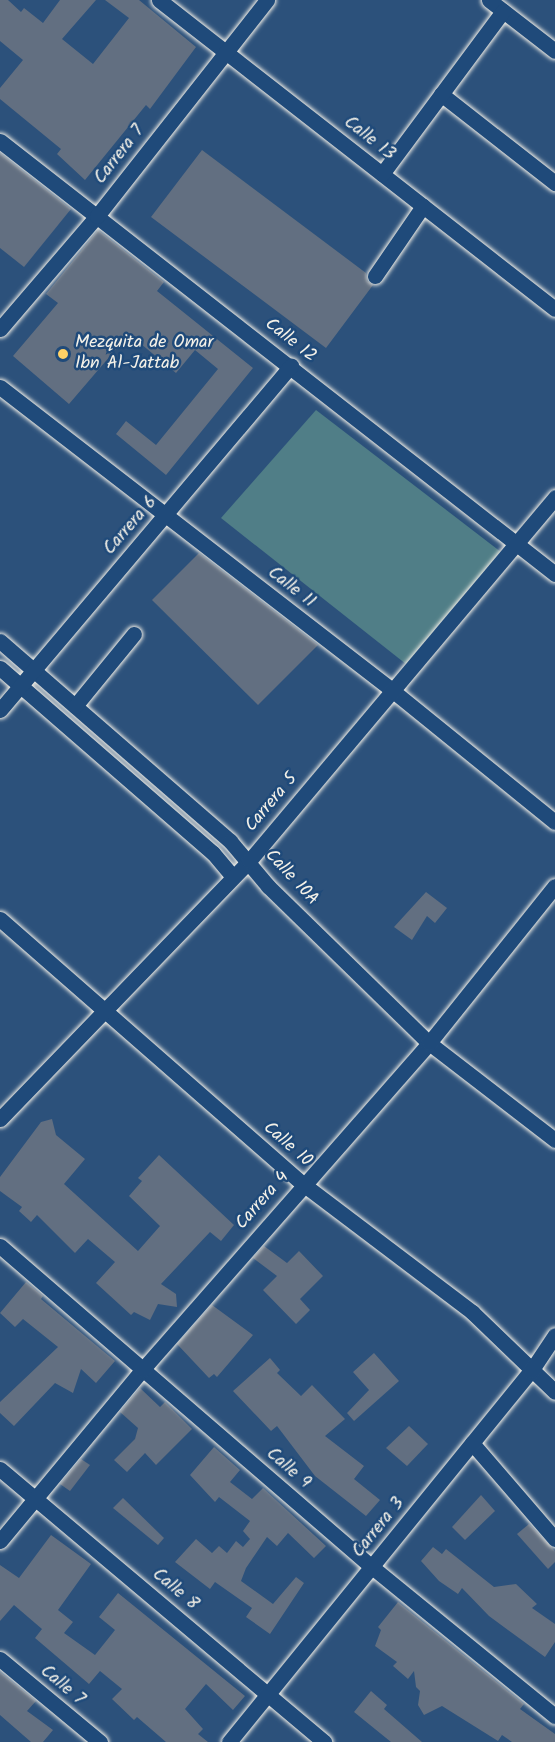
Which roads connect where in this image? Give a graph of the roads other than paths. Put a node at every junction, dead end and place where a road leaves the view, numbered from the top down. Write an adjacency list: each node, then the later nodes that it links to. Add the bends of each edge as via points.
1 (159, 0): 6 (street, Calle 13)
2 (267, 0): 6 (street, Carrera 7)
3 (489, 0): 4 (street)
4 (503, 11): 5 (street); 7 (street)
5 (554, 48)
6 (226, 52): 9 (street, Calle 13); 12 (street, Carrera 7)
7 (441, 94): 9 (street); 10 (street)
8 (0, 141): 12 (street, Calle 12)
9 (382, 174): 11 (street, Calle 13)
10 (555, 183)
11 (423, 206): 13 (street); 14 (street, Calle 13)
12 (97, 216): 15 (street, Carrera 7); 16 (street, Calle 12)
13 (375, 276)
14 (555, 309)
15 (0, 329)
16 (291, 366): 19 (street, Carrera 6); 20 (street, Calle 12)
17 (0, 387): 19 (street, Calle 11)
18 (555, 496): 20 (street, Carrera 5)
19 (166, 516): 25 (street, Carrera 6); 27 (street, Calle 11)
20 (516, 540): 21 (street, Calle 12); 27 (street, Carrera 5)
21 (555, 574)
22 (134, 634): 28 (street)
23 (0, 641): 25 (street, Calle 10A)
24 (0, 668): 26 (street)
25 (33, 670): 26 (street, Carrera 6); 28 (street, Calle 10A)
26 (20, 686): 29 (street, Carrera 6); 32 (street, via 213,853)
27 (393, 691): 30 (street, Calle 11); 31 (street, Carrera 5)
28 (75, 706): 31 (street, Calle 10A)
29 (0, 710)
30 (555, 822)
31 (249, 861): 32 (street, Carrera 5); 36 (street, Calle 10A, via 268,886)
32 (233, 877): 35 (street, Carrera 5)
33 (555, 886): 36 (street, Carrera 4)
34 (0, 919): 35 (street, Calle 10)
35 (102, 1010): 37 (street, Carrera 5); 39 (street, Calle 10)
36 (429, 1043): 38 (street, Calle 10A); 39 (street, Carrera 4)
37 (0, 1119)
38 (555, 1140)
39 (303, 1184): 42 (street, Carrera 4); 43 (street, Calle 10, via 472,1312)
40 (0, 1246): 42 (street, Calle 9)
41 (555, 1335): 43 (street, Carrera 3)
42 (142, 1370): 47 (street, Carrera 4); 50 (street, Calle 9)
43 (531, 1371): 44 (street, Calle 10); 45 (street, Carrera 3)
44 (555, 1392)
45 (472, 1443): 48 (street); 50 (street, Carrera 3)
46 (0, 1469): 47 (street, Calle 8)
47 (34, 1497): 49 (street, Carrera 4); 52 (street, Calle 8)
48 (555, 1539)
49 (0, 1541)
50 (372, 1567): 52 (street, Carrera 3); 53 (street, Calle 9)
51 (0, 1659): 54 (street, Calle 7)
52 (267, 1694): 55 (street, Carrera 3); 56 (street, Calle 8)
53 (555, 1716)
54 (100, 1742)
55 (229, 1742)
56 (324, 1742)

